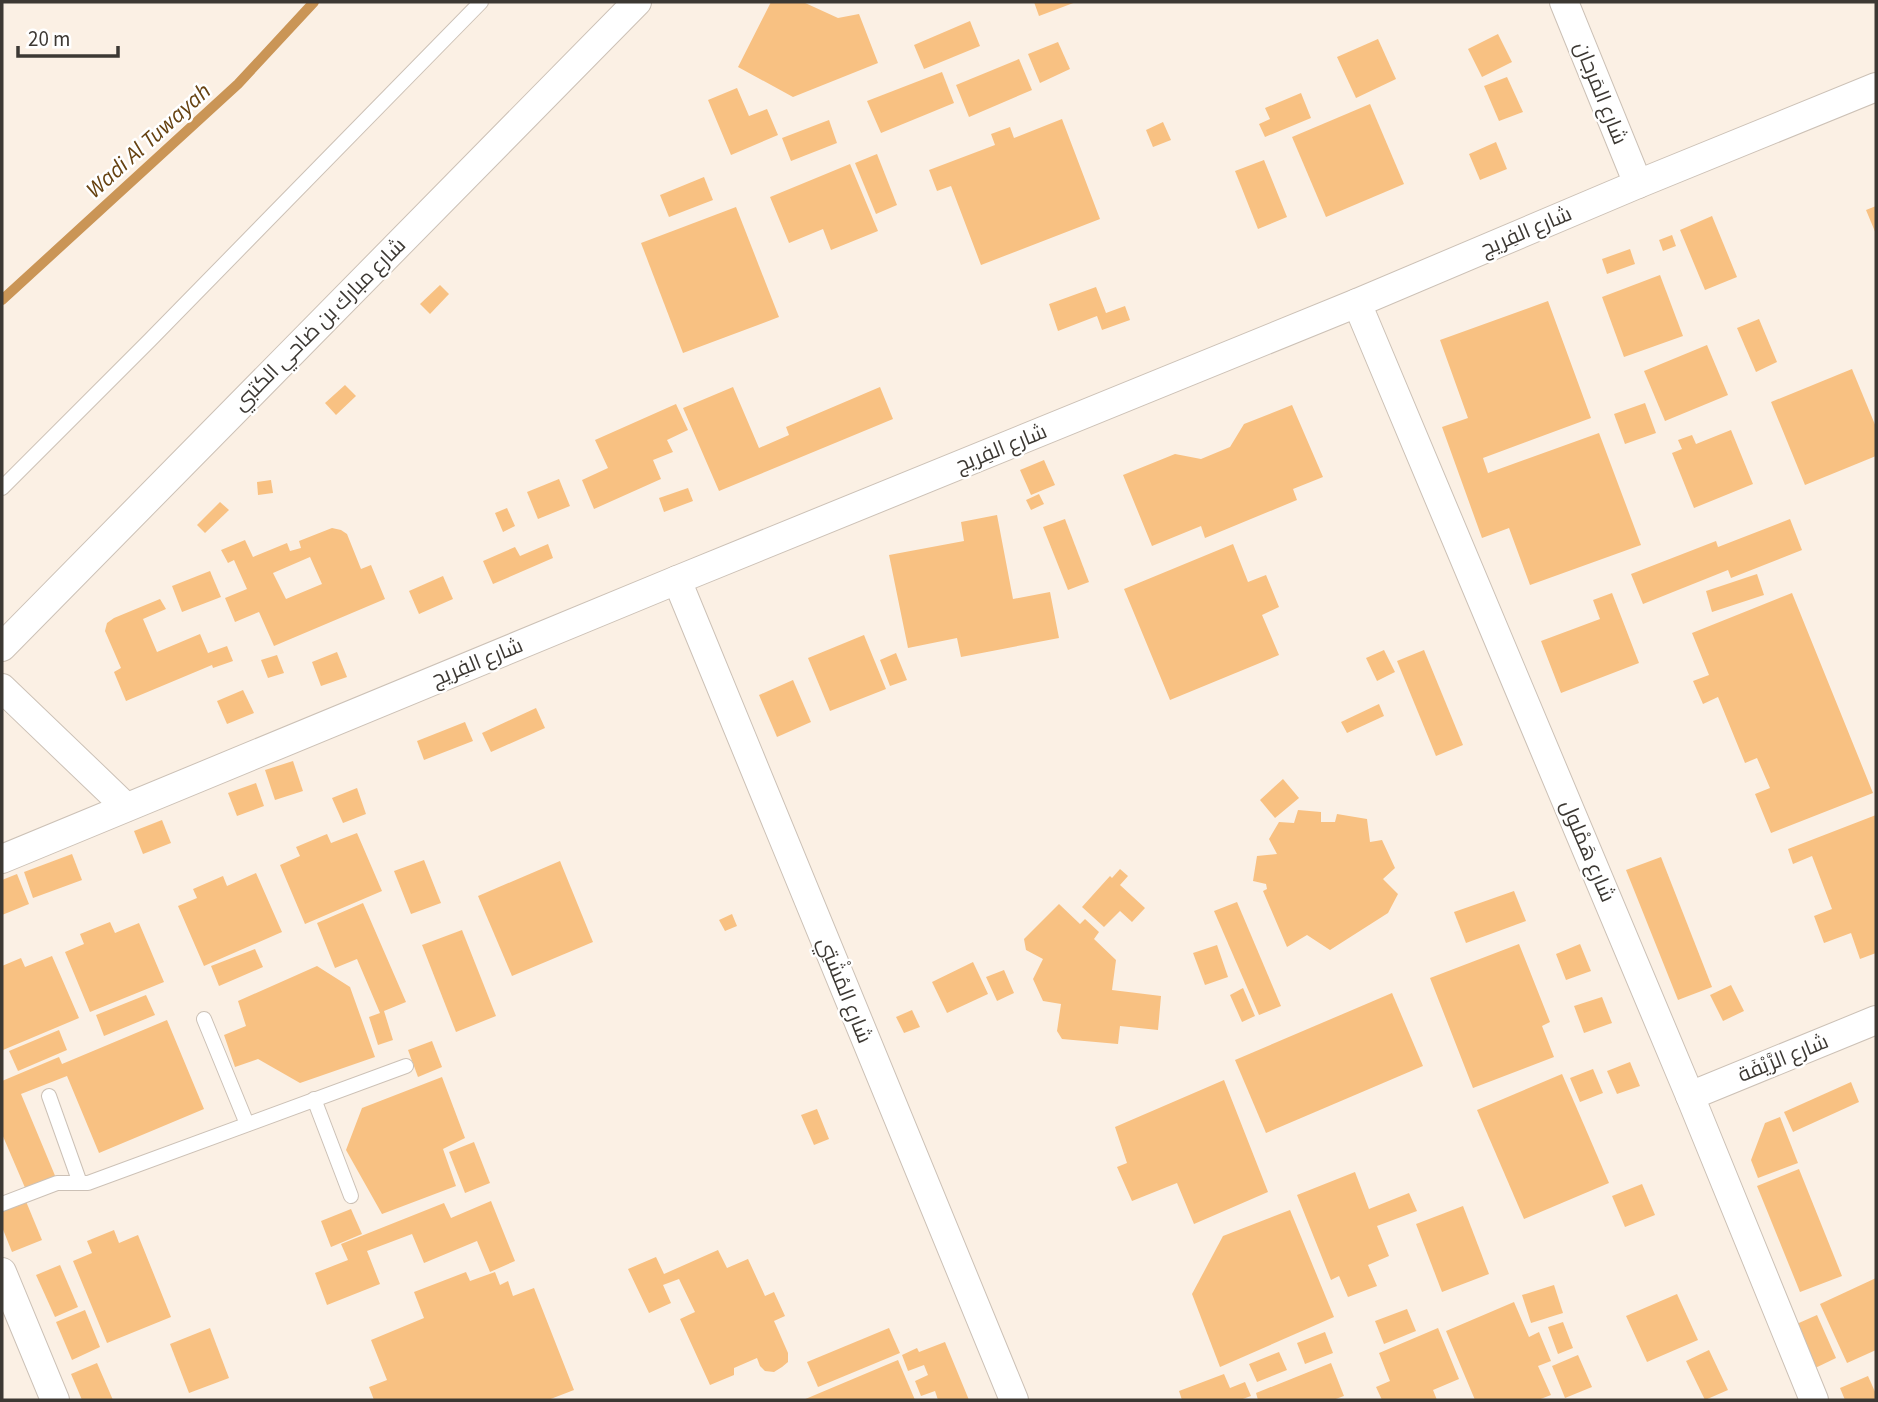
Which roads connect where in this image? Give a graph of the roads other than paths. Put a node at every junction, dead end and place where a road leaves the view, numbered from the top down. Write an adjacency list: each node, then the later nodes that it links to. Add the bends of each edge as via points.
1 (481, 2): 7 (lane)
2 (637, 2): 9 (street, شارع مبارك بن ضاحي الكتبي)
3 (1564, 2): 5 (street, شارع المَرجان)
4 (1876, 87): 5 (street, شارع الفِريج)
5 (1638, 184): 6 (street, شارع الفِريج)
6 (1357, 303): 8 (street, شارع الفِريج); 17 (street, شارع هَمْلول)
7 (2, 488)
8 (677, 580): 11 (street, شارع الفِريج); 25 (street, شارع المُشْتِي)
9 (2, 647)
10 (2, 688): 11 (street)
11 (126, 807): 12 (street, شارع الفِريج)
12 (2, 859)
13 (204, 1019): 19 (lane)
14 (1876, 1020): 17 (street, شارع الرَّيْفَة)
15 (406, 1066): 18 (lane)
16 (49, 1096): 20 (lane)
17 (1690, 1096): 26 (street, شارع هَمْلول)
18 (314, 1099): 19 (lane); 21 (lane)
19 (247, 1124): 20 (lane)
20 (80, 1183): 22 (lane, via 57,1183)
21 (351, 1196)
22 (2, 1204)
23 (2, 1272): 24 (street)
24 (55, 1400)
25 (1014, 1400)
26 (1814, 1400)

